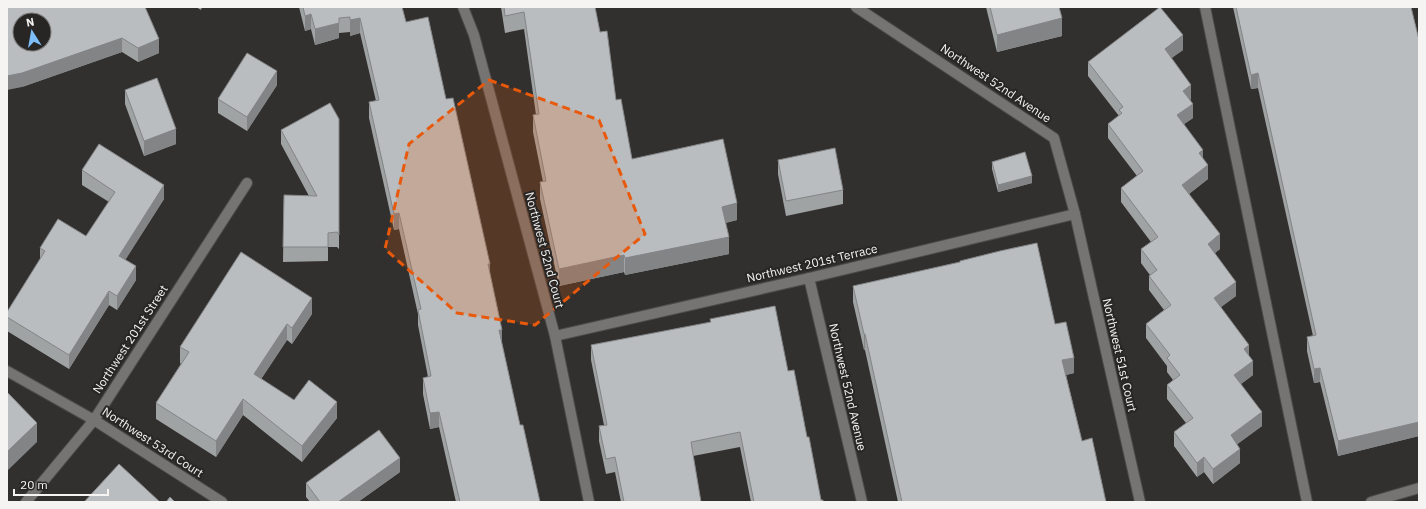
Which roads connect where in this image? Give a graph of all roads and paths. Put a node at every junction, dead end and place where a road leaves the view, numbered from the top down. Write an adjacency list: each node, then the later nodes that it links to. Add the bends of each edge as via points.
1 (463, 7): 7 (street, Northwest 52nd Court, via 474,35)
2 (856, 7): 5 (street, Northwest 52nd Avenue, via 1054,138)
3 (1205, 7): 16 (street)
4 (247, 183): 9 (street, Northwest 201st Street)
5 (1075, 214): 6 (street, Northwest 201st Terrace); 15 (street, Northwest 51st Court)
6 (809, 278): 7 (street, Northwest 201st Terrace); 14 (street, Northwest 52nd Avenue)
7 (554, 336): 13 (street, Northwest 52nd Court)
8 (7, 371): 9 (street, Northwest 53rd Court)
9 (94, 420): 11 (street, Northwest 201st Street); 12 (street, Northwest 53rd Court)
10 (1419, 488): 17 (street)
11 (26, 502)
12 (222, 502)
13 (589, 502)
14 (862, 502)
15 (1140, 502)
16 (1307, 502)
17 (1370, 502)

